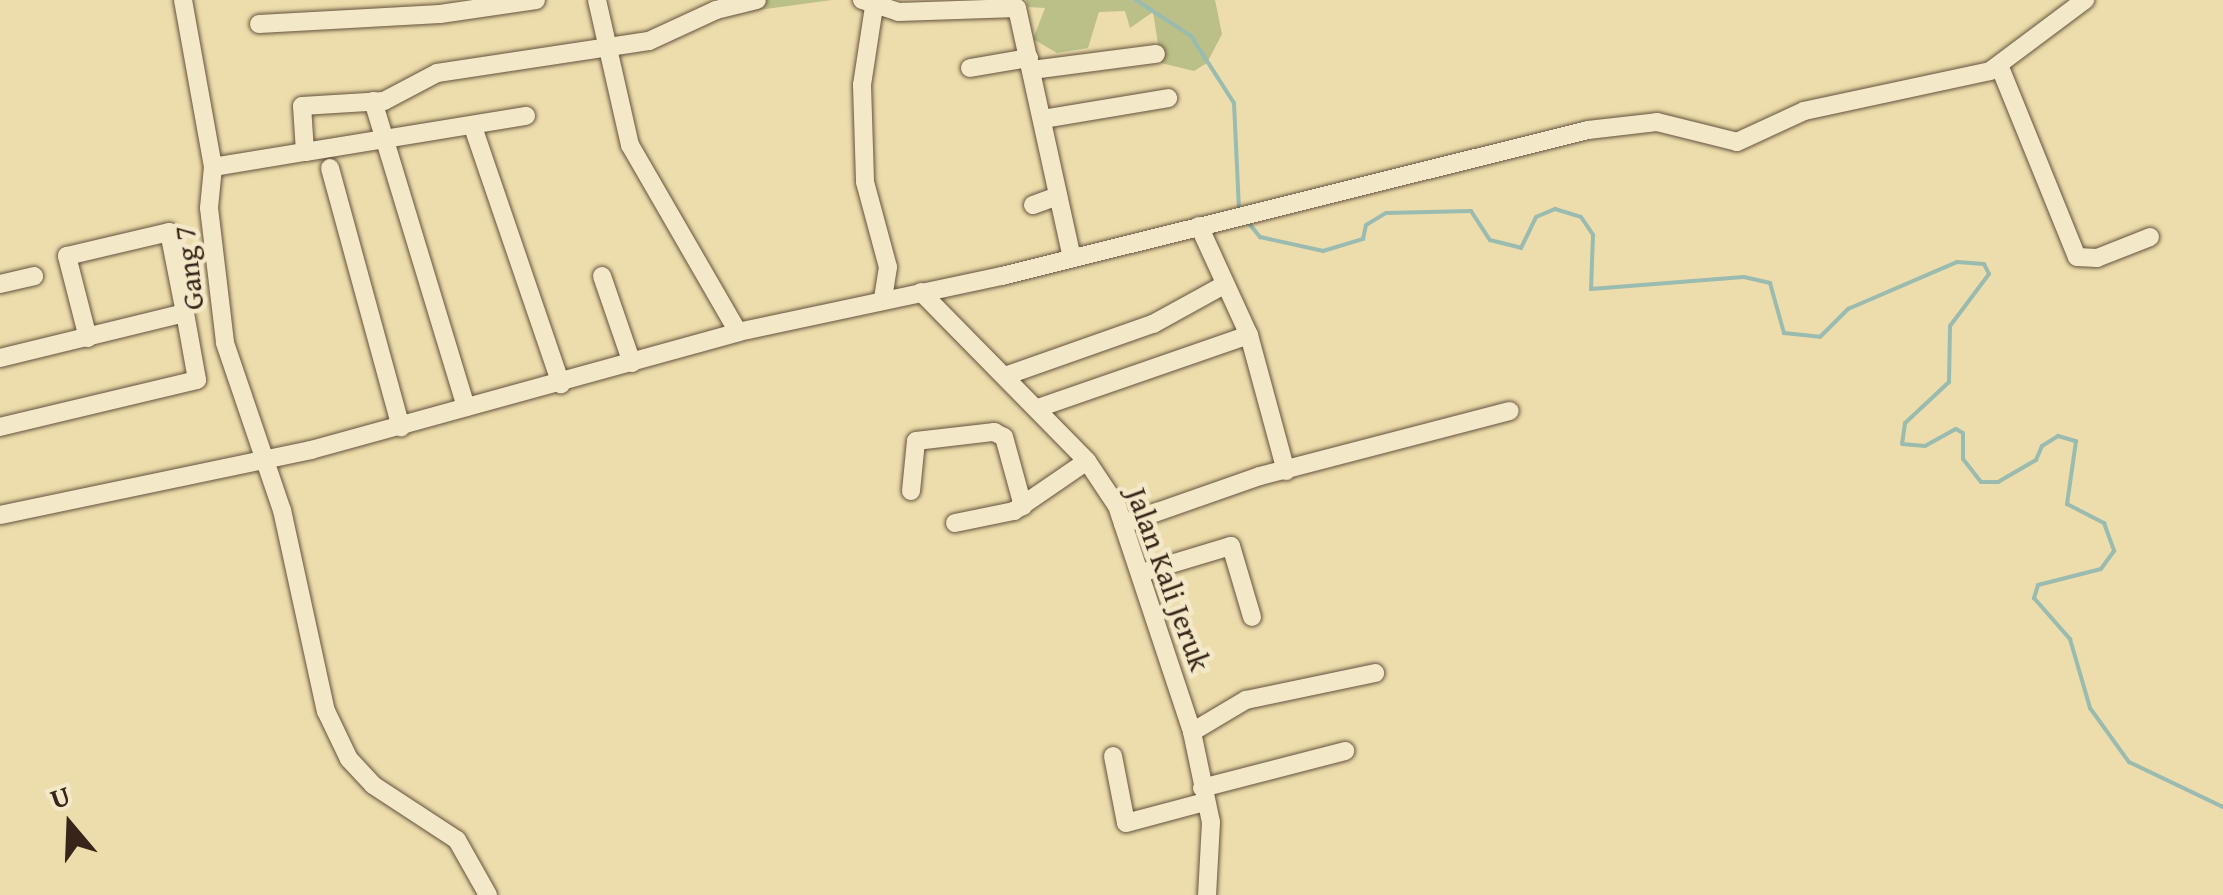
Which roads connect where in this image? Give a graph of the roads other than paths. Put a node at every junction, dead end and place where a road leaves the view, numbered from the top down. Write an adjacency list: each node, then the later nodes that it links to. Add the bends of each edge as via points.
1 (183, 0): 20 (street, Gang 7)
2 (536, 0): 7 (street, via 372,20)
3 (597, 0): 8 (street)
4 (756, 0): 8 (street, via 649,41)
5 (2085, 0): 11 (street)
6 (870, 2): 10 (street, via 898,12 1014,6); 31 (street, via 862,84 871,214)
7 (259, 24)
8 (603, 50): 14 (street, via 437,73 404,94); 33 (street, via 636,158)
9 (1156, 54): 10 (street)
10 (1031, 64): 12 (street); 16 (street)
11 (2000, 66): 24 (street, via 1804,111 1738,142 1666,123 1629,122); 25 (street, via 2073,252 2097,258)
12 (970, 68)
13 (1168, 98): 16 (street)
14 (373, 102): 18 (street); 19 (street, via 300,107)
15 (526, 116): 17 (street)
16 (1044, 118): 22 (street)
17 (475, 134): 18 (street); 39 (street)
18 (382, 138): 19 (street); 40 (street)
19 (305, 152): 20 (street)
20 (214, 167): 45 (street, Gang 7, via 209,208 225,343)
21 (330, 168): 44 (street)
22 (1058, 196): 23 (street); 26 (street)
23 (1034, 205)
24 (1199, 226): 26 (street); 30 (street)
25 (2150, 237)
26 (1072, 258): 31 (street)
27 (34, 276): 29 (street)
28 (602, 276): 37 (street)
29 (0, 284)
30 (1222, 286): 34 (street); 38 (street, via 1153,324)
31 (900, 296): 33 (street); 38 (street, Jalan Kali Jeruk)
32 (185, 314): 35 (street); 35 (street, via 170,232 66,253); 43 (street, via 197,380)
33 (738, 332): 37 (street)
34 (1249, 335): 41 (street); 47 (street)
35 (88, 338): 36 (street)
36 (0, 358)
37 (632, 364): 39 (street)
38 (1005, 376): 41 (street, Jalan Kali Jeruk)
39 (562, 384): 40 (street)
40 (466, 408): 44 (street)
41 (1038, 408): 46 (street, Jalan Kali Jeruk)
42 (1510, 411): 47 (street)
43 (0, 428)
44 (401, 428): 45 (street)
45 (268, 460): 50 (street); 60 (street, Gang 7, via 326,711 348,759 373,785 458,840)
46 (1087, 461): 49 (street); 52 (street, Jalan Kali Jeruk)
47 (1286, 470): 52 (street)
48 (911, 491): 49 (street, via 916,441 994,432 1004,437)
49 (1023, 506): 51 (street)
50 (0, 515)
51 (955, 523)
52 (1123, 524): 53 (street, Jalan Kali Jeruk)
53 (1141, 573): 54 (street, via 1231,546); 56 (street, Jalan Kali Jeruk)
54 (1252, 617)
55 (1375, 673): 56 (street, via 1246,700)
56 (1192, 732): 59 (street, Jalan Kali Jeruk)
57 (1346, 751): 59 (street)
58 (1113, 756): 59 (street, via 1126,822)
59 (1204, 795): 61 (street, Jalan Kali Jeruk, via 1213,860)
60 (488, 895)
61 (1207, 895)

